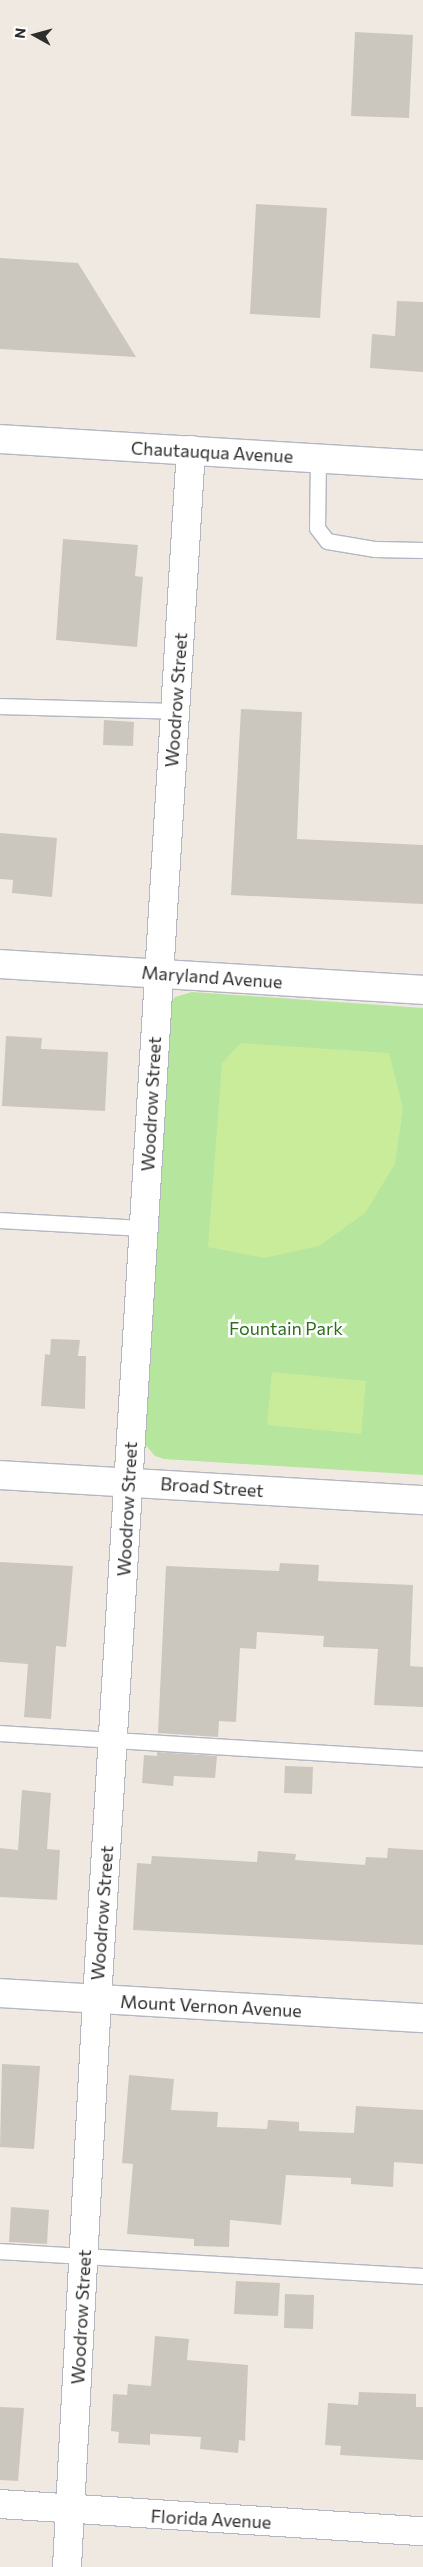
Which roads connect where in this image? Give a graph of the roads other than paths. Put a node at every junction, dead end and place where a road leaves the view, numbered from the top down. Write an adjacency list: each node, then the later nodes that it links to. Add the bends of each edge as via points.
1 (0, 439): 2 (street, Chautauqua Avenue)
2 (192, 450): 3 (street, Chautauqua Avenue); 7 (street, Woodrow Street)
3 (318, 458): 4 (street, Chautauqua Avenue); 5 (lane, via 317,528 327,541)
4 (423, 465)
5 (423, 550)
6 (0, 706): 7 (lane)
7 (176, 711): 9 (street, Woodrow Street)
8 (0, 964): 9 (street, Maryland Avenue)
9 (159, 974): 10 (street, Maryland Avenue); 12 (street, Woodrow Street)
10 (423, 990)
11 (0, 1220): 12 (lane)
12 (144, 1228): 14 (street, Woodrow Street)
13 (0, 1475): 14 (street, Broad Street)
14 (129, 1482): 15 (street, Broad Street); 17 (street, Woodrow Street)
15 (423, 1500)
16 (0, 1733): 17 (lane)
17 (113, 1739): 18 (lane); 20 (street, Woodrow Street)
18 (423, 1760)
19 (0, 1993): 20 (street, Mount Vernon Avenue)
20 (97, 1999): 21 (street, Mount Vernon Avenue); 23 (street, Woodrow Street)
21 (423, 2018)
22 (0, 2251): 23 (lane)
23 (84, 2256): 24 (lane); 26 (street, Woodrow Street)
24 (423, 2276)
25 (0, 2504): 26 (street, Florida Avenue)
26 (71, 2510): 27 (street, Florida Avenue); 28 (street, Woodrow Street)
27 (423, 2532)
28 (67, 2567)

